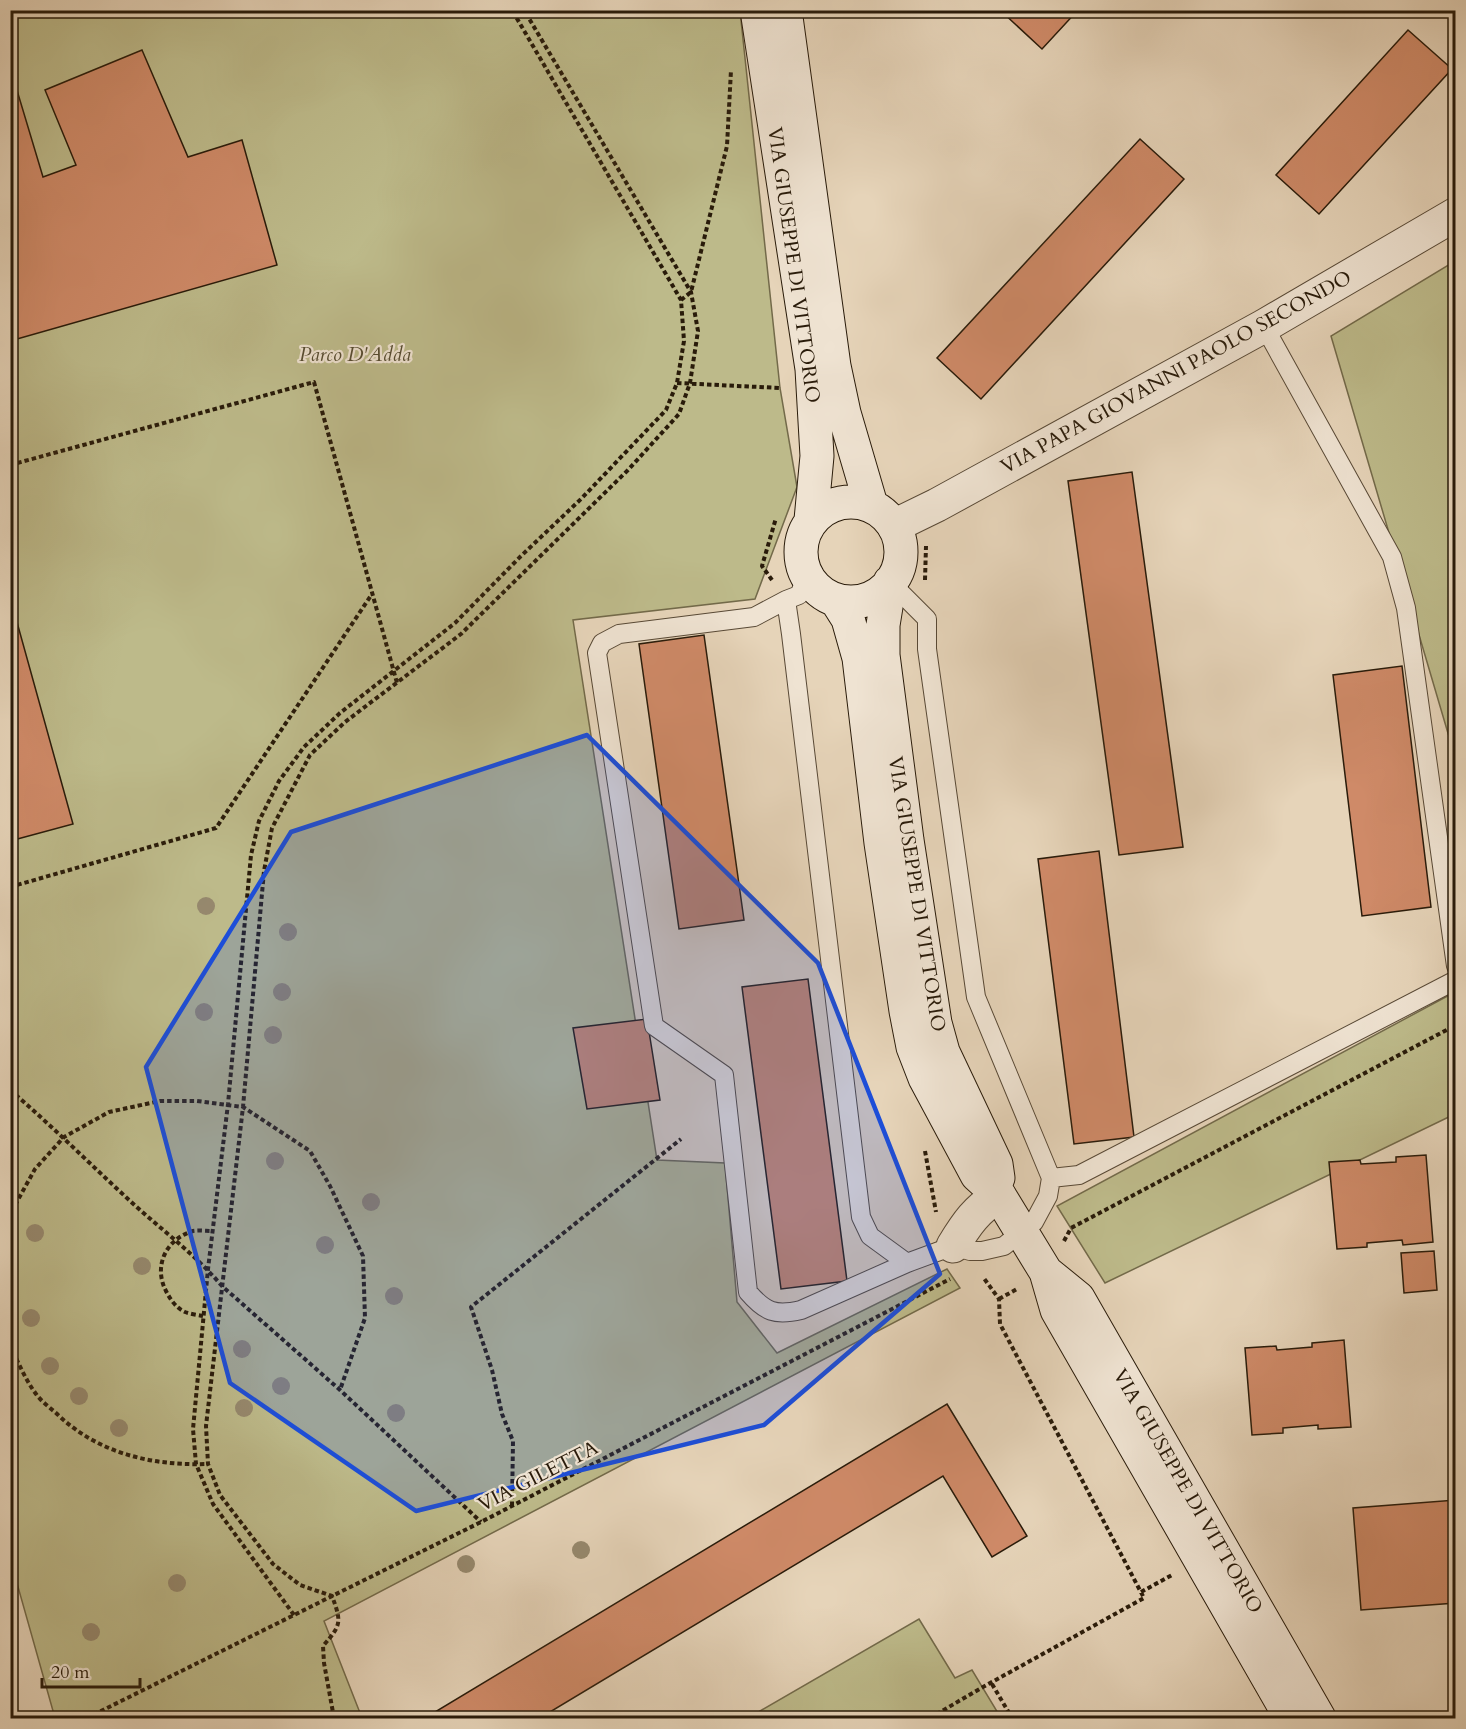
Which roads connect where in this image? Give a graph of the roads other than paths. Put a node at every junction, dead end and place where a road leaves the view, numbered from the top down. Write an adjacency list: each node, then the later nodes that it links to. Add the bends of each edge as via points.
1 (758, 10): 6 (street, VIA GIUSEPPE DI VITTORIO, via 812,369 817,456)
2 (785, 10): 5 (street, VIA GIUSEPPE DI VITTORIO, via 834,366 844,413)
3 (1455, 214): 4 (street, VIA PAPA GIOVANNI PAOLO SECONDO)
4 (1264, 326): 5 (street, VIA PAPA GIOVANNI PAOLO SECONDO, via 937,505); 10 (lane, via 1392,557 1406,608)
5 (882, 516): 6 (street, via 859,502 845,502 825,508); 7 (street, via 900,542 898,569)
6 (811, 520): 8 (street, via 803,534)
7 (890, 582): 9 (street, via 870,598); 12 (lane, via 924,615 928,625 927,649 976,997); 13 (street, VIA GIUSEPPE DI VITTORIO, via 883,655 935,1023 944,1052 996,1164)
8 (796, 589): 9 (street); 16 (lane, via 791,634 861,1217 870,1236); 16 (lane, via 754,617 619,634 602,643 597,653 654,1026 724,1075 748,1292 760,1306 775,1312 801,1310)
9 (836, 600): 13 (street, VIA GIUSEPPE DI VITTORIO, via 848,619 859,658 881,843 913,1047 977,1175)
10 (1455, 966)
11 (1455, 980): 12 (lane, via 1079,1175)
12 (1051, 1178): 14 (lane, via 1042,1211)
13 (999, 1195): 14 (street, VIA GIUSEPPE DI VITTORIO); 15 (street, via 981,1207)
14 (1009, 1241): 15 (lane, via 970,1251); 17 (street, VIA GIUSEPPE DI VITTORIO)
15 (953, 1246): 16 (lane)
16 (907, 1263)
17 (1046, 1272): 18 (street, VIA GIUSEPPE DI VITTORIO, via 1057,1310); 19 (street, VIA GIUSEPPE DI VITTORIO, via 1078,1298)
18 (1291, 1719)
19 (1319, 1719)

